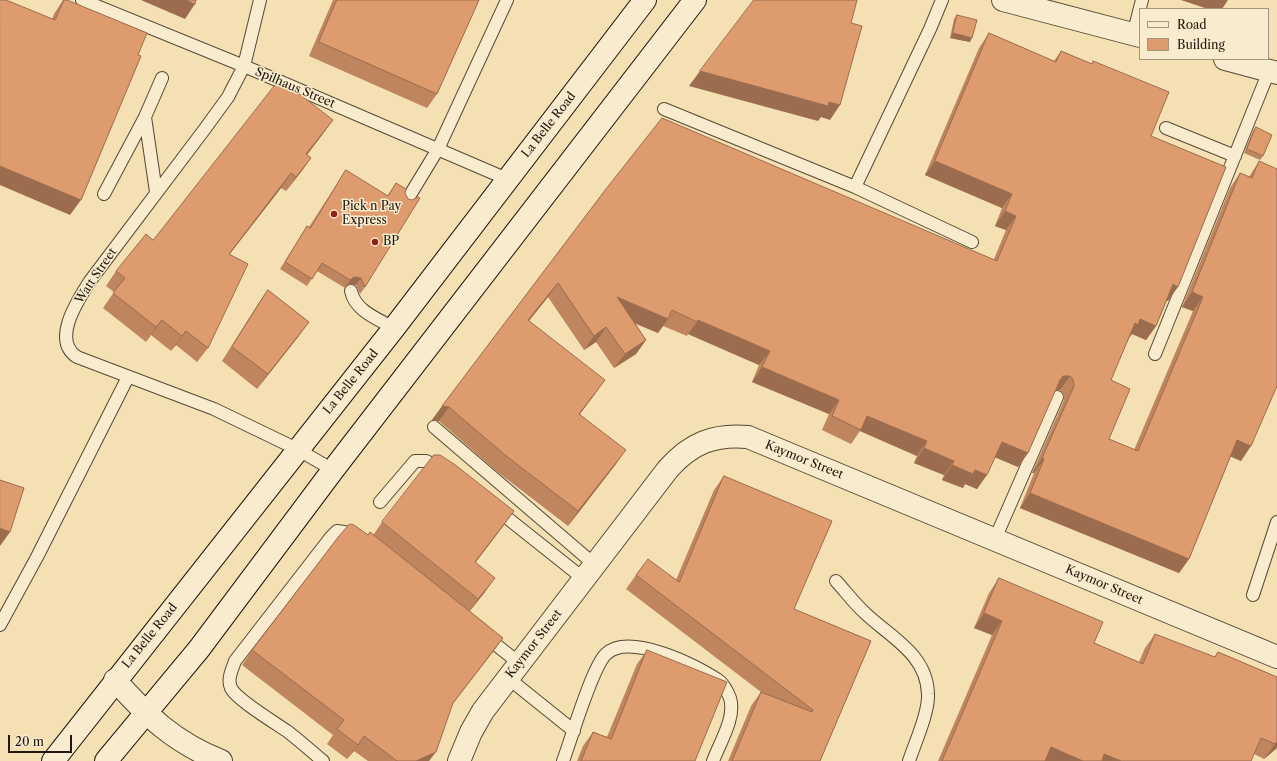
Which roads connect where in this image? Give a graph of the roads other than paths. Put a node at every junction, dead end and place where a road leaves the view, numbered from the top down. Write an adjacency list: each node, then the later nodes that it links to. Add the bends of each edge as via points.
1 (82, 0): 11 (lane, Spilhaus Street)
2 (260, 0): 11 (lane, Watt Street)
3 (507, 0): 17 (lane)
4 (645, 0): 19 (main road, La Belle Road)
5 (695, 0): 32 (main road)
6 (942, 0): 20 (lane)
7 (1003, 0): 9 (main road)
8 (1139, 18): 9 (lane)
9 (1136, 35)
10 (1230, 60): 12 (main road)
11 (244, 66): 17 (lane, Spilhaus Street); 21 (lane, Watt Street, via 228,97)
12 (1273, 72): 18 (lane)
13 (162, 78): 15 (lane)
14 (664, 109): 20 (lane)
15 (145, 117): 21 (lane); 22 (lane)
16 (1166, 128): 18 (lane)
17 (438, 149): 19 (lane, Spilhaus Street); 23 (lane)
18 (1235, 156): 27 (lane)
19 (507, 179): 26 (main road, La Belle Road)
20 (855, 187): 24 (lane)
21 (156, 192): 28 (lane, Watt Street, via 90,281 76,302 68,323 66,338 71,353)
22 (104, 194)
23 (407, 200)
24 (972, 242)
25 (351, 291): 26 (lane, via 352,298 359,307)
26 (394, 328): 31 (main road, La Belle Road)
27 (1155, 354)
28 (128, 377): 31 (lane, Watt Street, via 214,409); 42 (lane)
29 (1057, 397): 37 (lane)
30 (434, 427): 39 (lane)
31 (297, 449): 32 (lane, Watt Street); 46 (main road, La Belle Road)
32 (333, 470): 47 (main road, via 199,649)
33 (450, 474): 35 (lane, via 432,462 416,461)
34 (486, 501): 39 (lane)
35 (380, 502)
36 (1277, 522): 41 (lane)
37 (995, 539): 39 (main road, Kaymor Street, via 748,437 729,435 714,438 680,456); 44 (main road, Kaymor Street)
38 (370, 545): 52 (lane, via 351,533 337,531 235,661 230,674 232,690 239,697)
39 (590, 572): 45 (main road, Kaymor Street)
40 (836, 581): 56 (lane, via 864,613 917,658 926,676 928,695 922,724)
41 (1254, 594)
42 (0, 625)
43 (476, 629): 45 (lane)
44 (1277, 657)
45 (514, 670): 48 (lane); 53 (main road, Kaymor Street, via 483,711)
46 (115, 680): 47 (main road); 49 (main road, La Belle Road)
47 (144, 713): 50 (main road); 51 (main road, via 171,735)
48 (574, 731): 54 (lane); 55 (lane, via 604,655 612,649 625,646 640,647 675,657 720,681 730,696 730,716)
49 (53, 761)
50 (106, 761)
51 (221, 761)
52 (323, 761)
53 (459, 761)
54 (563, 761)
55 (713, 761)
56 (909, 761)

